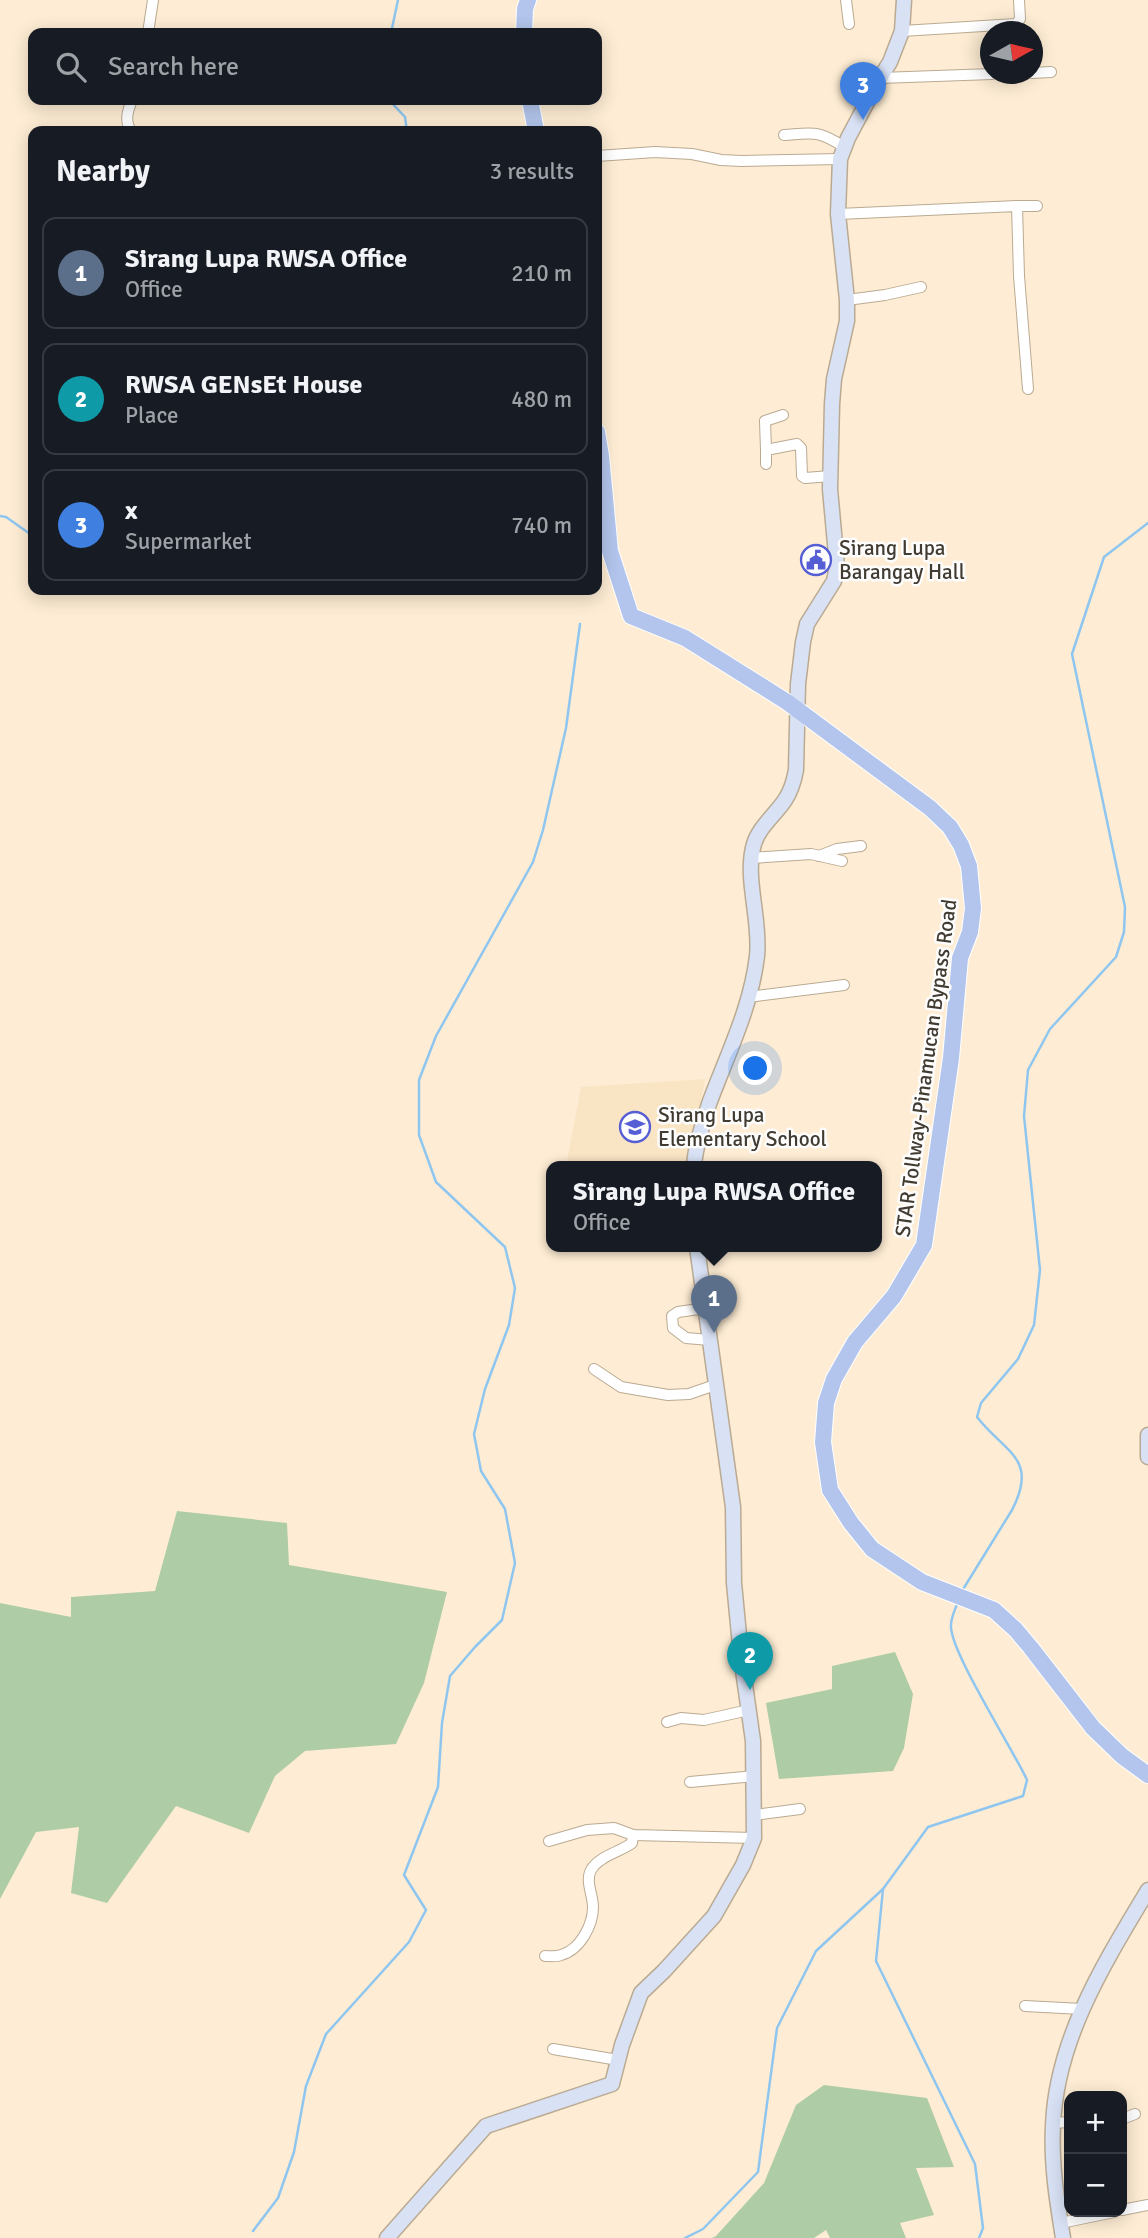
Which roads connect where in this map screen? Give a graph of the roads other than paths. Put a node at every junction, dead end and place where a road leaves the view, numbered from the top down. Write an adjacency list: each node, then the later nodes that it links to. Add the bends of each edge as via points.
1 (153, 0): 7 (street)
2 (528, 0): 8 (main road)
3 (846, 0): 6 (street)
4 (904, 0): 9 (street)
5 (1020, 0): 9 (street, via 1016,24)
6 (849, 24)
7 (149, 28)
8 (524, 28)
9 (902, 31): 13 (street)
10 (1043, 72): 11 (street)
11 (1051, 72)
12 (980, 74): 13 (street)
13 (880, 78): 19 (street)
14 (130, 105): 16 (street)
15 (531, 105): 17 (main road)
16 (128, 126)
17 (536, 126)
18 (784, 135): 19 (street, via 827,135)
19 (842, 153): 20 (street, via 742,161 655,152); 23 (street)
20 (602, 156)
21 (1017, 206): 22 (street); 23 (street); 26 (street)
22 (1037, 206)
23 (838, 214): 25 (street)
24 (921, 287): 25 (street)
25 (847, 300): 31 (street, via 834,379)
26 (1028, 389)
27 (783, 415): 28 (street, via 765,421)
28 (766, 450): 29 (street); 31 (street, via 800,445 802,476)
29 (766, 464)
30 (602, 467): 32 (main road, STAR Tollway-Pinamucan Bypass Road, via 610,551 631,616 685,638)
31 (831, 476): 32 (street, via 837,566 834,581 807,624)
32 (798, 710): 35 (street, via 793,784 758,835); 49 (main road, STAR Tollway-Pinamucan Bypass Road, via 930,807 950,827 969,866 972,886 972,920 960,958 951,1058 924,1245 894,1296 855,1342 834,1380 826,1403 823,1442 830,1490 872,1549 922,1582 993,1610 1031,1648 1093,1728)
33 (861, 846): 34 (street)
34 (819, 856): 35 (street); 36 (street)
35 (751, 858): 38 (street, via 758,942)
36 (842, 861)
37 (844, 985): 38 (street)
38 (748, 997): 39 (street, via 702,1126)
39 (695, 1161)
40 (698, 1252): 41 (street)
41 (706, 1308): 42 (street); 42 (street, via 678,1312 672,1321 673,1328 686,1338)
42 (710, 1340): 44 (street)
43 (594, 1369): 44 (street, via 621,1387 668,1395)
44 (715, 1385): 47 (street, via 733,1507 734,1583)
45 (1148, 1435): 46 (street)
46 (1148, 1457)
47 (749, 1710): 48 (street); 50 (street)
48 (667, 1722)
49 (1148, 1775)
50 (755, 1776): 51 (street); 53 (street)
51 (690, 1783)
52 (800, 1809): 53 (street)
53 (755, 1815): 55 (street)
54 (633, 1835): 55 (street); 56 (street, via 614,1828); 58 (street, via 632,1843 597,1862 590,1872 592,1917 578,1945 560,1956)
55 (754, 1838): 62 (street, via 714,1916 641,1993)
56 (550, 1841)
57 (1148, 1890): 60 (street)
58 (545, 1956)
59 (1025, 2006): 60 (street)
60 (1082, 2009): 66 (street, via 1059,2076)
61 (553, 2049): 62 (street)
62 (618, 2060): 71 (street, via 612,2084 486,2126)
63 (1135, 2114): 64 (street)
64 (1127, 2117)
65 (1064, 2122): 66 (street)
66 (1053, 2123): 70 (street, via 1052,2155)
67 (1148, 2205): 68 (street)
68 (1127, 2209)
69 (1090, 2217): 70 (street)
70 (1061, 2223): 72 (street)
71 (387, 2238)
72 (1063, 2238)

